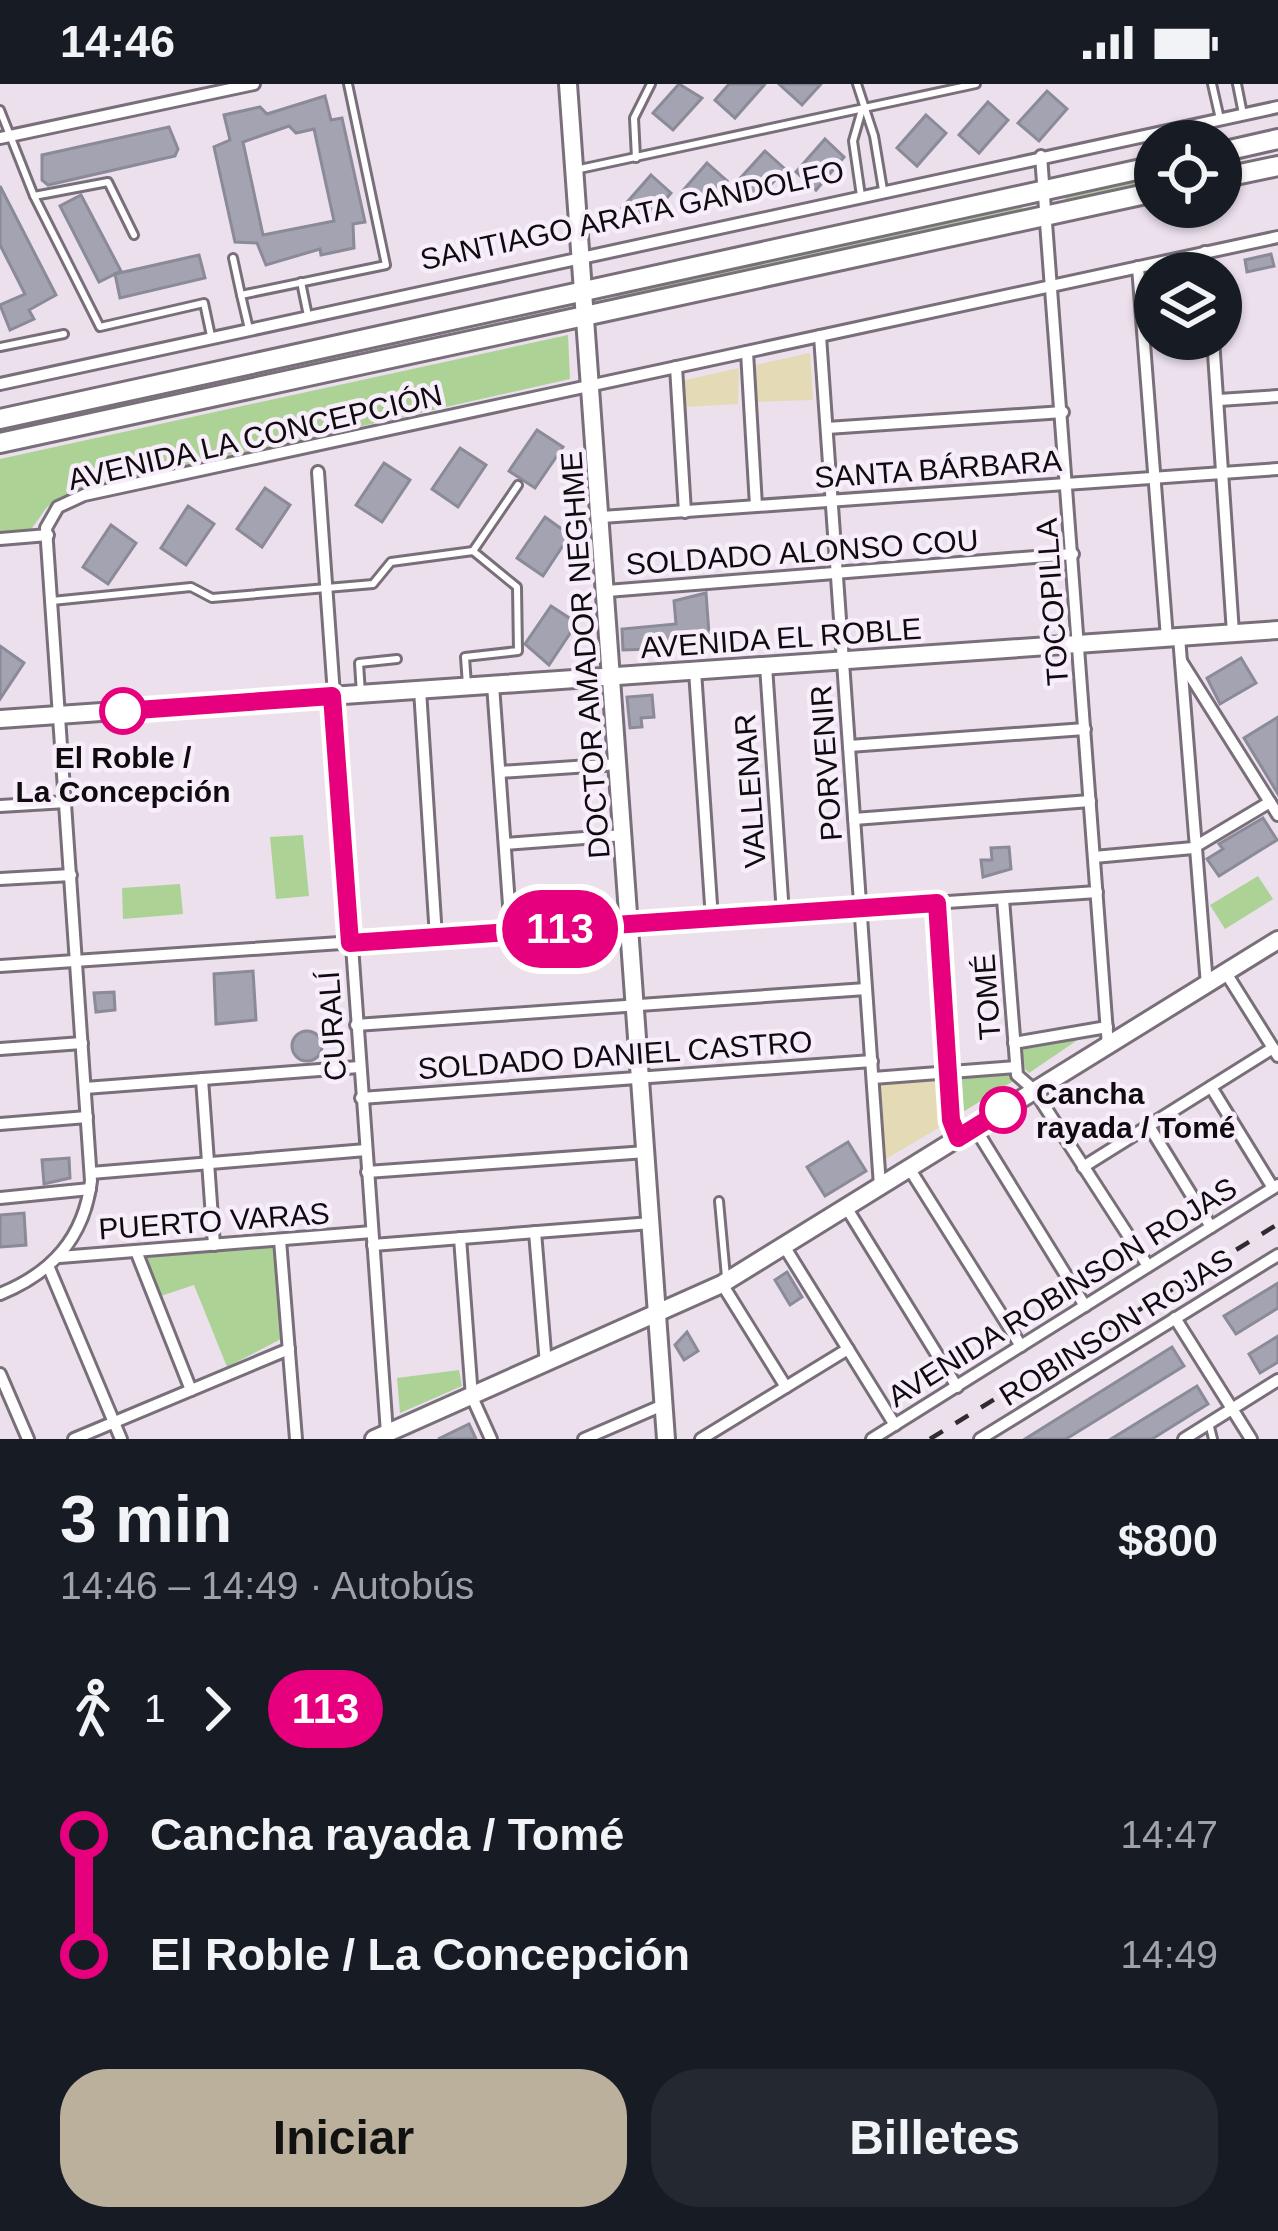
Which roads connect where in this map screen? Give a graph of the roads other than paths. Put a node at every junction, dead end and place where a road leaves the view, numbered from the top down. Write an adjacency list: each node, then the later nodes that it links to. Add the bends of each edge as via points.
1 (254, 84): 15 (street)
2 (348, 84): 36 (lane, via 386,265)
3 (568, 84): 21 (street, DOCTOR AMADOR NEGHME)
4 (651, 84): 19 (lane, via 634,118)
5 (856, 84): 12 (lane)
6 (976, 84): 9 (lane)
7 (1212, 84): 14 (lane)
8 (1237, 84): 13 (lane)
9 (950, 87): 12 (lane)
10 (1278, 107): 13 (street, SANTIAGO ARATA GANDOLFO)
11 (0, 110): 15 (lane)
12 (862, 110): 19 (lane); 25 (lane); 27 (lane, via 853,141)
13 (1243, 114): 14 (street, SANTIAGO ARATA GANDOLFO)
14 (1220, 119): 18 (street, SANTIAGO ARATA GANDOLFO)
15 (5, 137): 26 (lane)
16 (1278, 139): 17 (main road)
17 (1242, 147)
18 (1041, 156): 24 (street, TOCOPILLA); 25 (street, SANTIAGO ARATA GANDOLFO)
19 (636, 158): 21 (lane)
20 (1278, 166): 23 (main road)
21 (575, 170): 33 (street, DOCTOR AMADOR NEGHME)
22 (1134, 170): 24 (main road, SANTIAGO ARATA GANDOLFO)
23 (1242, 174)
24 (1047, 189): 29 (street, TOCOPILLA); 38 (main road, SANTIAGO ARATA GANDOLFO)
25 (883, 190): 27 (street, SANTIAGO ARATA GANDOLFO)
26 (34, 196): 30 (lane, via 108,182); 45 (lane, via 100,327 205,303)
27 (860, 196): 33 (street, SANTIAGO ARATA GANDOLFO)
28 (1134, 197): 29 (main road)
29 (1049, 215): 37 (street, TOCOPILLA); 41 (main road)
30 (134, 235)
31 (1278, 237): 32 (street, AVENIDA LA CONCEPCIÓN)
32 (1205, 252)
33 (581, 256): 38 (street, DOCTOR AMADOR NEGHME); 40 (street, SANTIAGO ARATA GANDOLFO)
34 (232, 258): 39 (lane)
35 (1134, 268): 37 (street, AVENIDA LA CONCEPCIÓN)
36 (301, 282): 39 (lane); 40 (lane)
37 (1054, 285): 44 (street, AVENIDA LA CONCEPCIÓN); 55 (street, TOCOPILLA)
38 (584, 290): 41 (street, DOCTOR AMADOR NEGHME); 56 (main road, SANTIAGO ARATA GANDOLFO)
39 (242, 295): 42 (lane)
40 (308, 316): 42 (street, SANTIAGO ARATA GANDOLFO)
41 (586, 316): 52 (street, DOCTOR AMADOR NEGHME); 58 (main road)
42 (249, 329): 45 (street, SANTIAGO ARATA GANDOLFO)
43 (64, 334): 46 (lane)
44 (820, 336): 47 (street, AVENIDA LA CONCEPCIÓN); 57 (street, PORVENIR)
45 (212, 337): 51 (street, SANTIAGO ARATA GANDOLFO)
46 (0, 347)
47 (746, 352): 50 (street, AVENIDA LA CONCEPCIÓN); 66 (street)
48 (1145, 360): 62 (street)
49 (1215, 360): 54 (street)
50 (676, 367): 52 (street, AVENIDA LA CONCEPCIÓN); 67 (street)
51 (1, 380)
52 (592, 385): 68 (street, DOCTOR AMADOR NEGHME); 69 (street, AVENIDA LA CONCEPCIÓN, via 84,495 53,512)
53 (1278, 396): 54 (street)
54 (1219, 400): 61 (street)
55 (1063, 412): 57 (street); 64 (street, TOCOPILLA)
56 (0, 418)
57 (827, 428): 65 (street, PORVENIR)
58 (0, 443)
59 (1278, 469): 61 (street, SANTA BÁRBARA)
60 (318, 472): 74 (street, CURALÍ)
61 (1224, 473): 62 (street, SANTA BÁRBARA); 78 (street)
62 (1154, 478): 64 (street, SANTA BÁRBARA); 79 (street)
63 (518, 484): 71 (lane)
64 (1068, 484): 65 (street, SANTA BÁRBARA); 72 (street, TOCOPILLA)
65 (832, 502): 66 (street, SANTA BÁRBARA); 73 (street, PORVENIR)
66 (757, 506): 67 (street, SANTA BÁRBARA)
67 (685, 512): 68 (street, SANTA BÁRBARA)
68 (602, 518): 75 (street, DOCTOR AMADOR NEGHME)
69 (47, 535): 70 (street); 76 (street, AVENIDA LA CONCEPCIÓN)
70 (0, 539)
71 (473, 550): 74 (lane, via 392,562 373,584); 88 (lane, via 517,587 518,651 464,658)
72 (1073, 554): 73 (street, SOLDADO ALONSO COU); 80 (street, TOCOPILLA)
73 (837, 574): 75 (street, SOLDADO ALONSO COU); 83 (street, PORVENIR)
74 (325, 590): 76 (lane, via 212,598 191,587); 91 (street, CURALÍ)
75 (607, 591): 86 (street, DOCTOR AMADOR NEGHME)
76 (52, 601): 92 (street, AVENIDA LA CONCEPCIÓN)
77 (1278, 630): 78 (street, AVENIDA EL ROBLE)
78 (1233, 633): 79 (street, AVENIDA EL ROBLE)
79 (1173, 637): 80 (street, AVENIDA EL ROBLE); 82 (street)
80 (1079, 644): 83 (street, AVENIDA EL ROBLE); 94 (street, TOCOPILLA)
81 (397, 659): 90 (lane, via 359,663)
82 (1180, 659): 100 (street); 106 (street)
83 (843, 660): 84 (street, AVENIDA EL ROBLE); 95 (street, PORVENIR)
84 (766, 666): 85 (street, AVENIDA EL ROBLE); 114 (street, VALLENAR)
85 (695, 670): 86 (street, AVENIDA EL ROBLE); 115 (street)
86 (613, 676): 87 (street, AVENIDA EL ROBLE); 96 (street, DOCTOR AMADOR NEGHME)
87 (494, 685): 88 (street, AVENIDA EL ROBLE); 97 (street)
88 (467, 686): 89 (street, AVENIDA EL ROBLE)
89 (420, 690): 90 (street, AVENIDA EL ROBLE); 118 (street)
90 (361, 694): 91 (street, AVENIDA EL ROBLE)
91 (332, 696): 92 (street, AVENIDA EL ROBLE); 120 (street, CURALÍ)
92 (60, 715): 93 (street, AVENIDA EL ROBLE); 99 (street, AVENIDA LA CONCEPCIÓN)
93 (0, 719)
94 (1085, 728): 95 (street); 98 (street, TOCOPILLA)
95 (849, 746): 103 (street, PORVENIR)
96 (619, 764): 97 (street); 104 (street, DOCTOR AMADOR NEGHME)
97 (500, 772): 105 (street)
98 (1090, 801): 103 (street); 107 (street, TOCOPILLA)
99 (66, 802): 101 (street); 108 (street, AVENIDA LA CONCEPCIÓN)
100 (1270, 802): 102 (street); 106 (street)
101 (0, 806)
102 (1278, 815)
103 (854, 820): 113 (street, PORVENIR)
104 (624, 835): 105 (street); 116 (street, DOCTOR AMADOR NEGHME)
105 (505, 844): 117 (street)
106 (1193, 848): 107 (street); 124 (street)
107 (1094, 857): 110 (street, TOCOPILLA)
108 (71, 875): 109 (street); 121 (street, AVENIDA LA CONCEPCIÓN)
109 (0, 879)
110 (1097, 892): 111 (street); 128 (street, TOCOPILLA)
111 (1003, 899): 112 (street); 130 (street, TOMÉ)
112 (937, 903): 113 (street); 136 (street)
113 (861, 908): 114 (street); 125 (street, PORVENIR)
114 (783, 914): 115 (street)
115 (712, 919): 116 (street)
116 (630, 924): 117 (street); 126 (street, DOCTOR AMADOR NEGHME)
117 (511, 932): 118 (street)
118 (436, 937): 120 (street)
119 (1278, 940): 123 (street)
120 (350, 943): 121 (street); 127 (street, CURALÍ)
121 (76, 962): 122 (street); 129 (street, AVENIDA LA CONCEPCIÓN)
122 (0, 966)
123 (1226, 973): 124 (street); 132 (street)
124 (1207, 985): 128 (street)
125 (866, 989): 126 (street); 133 (street, PORVENIR)
126 (636, 1005): 127 (street); 137 (street, DOCTOR AMADOR NEGHME)
127 (356, 1025): 134 (street, CURALÍ)
128 (1107, 1036): 130 (street); 142 (street)
129 (82, 1043): 131 (street); 141 (street, AVENIDA LA CONCEPCIÓN)
130 (1014, 1043): 135 (street, TOMÉ)
131 (0, 1049)
132 (1275, 1052): 140 (street)
133 (872, 1061): 137 (street, SOLDADO DANIEL CASTRO); 138 (street, PORVENIR)
134 (359, 1067): 139 (street); 143 (street, CURALÍ)
135 (1016, 1067): 136 (street); 142 (street, TOMÉ)
136 (948, 1072): 138 (street); 148 (street)
137 (641, 1077): 143 (street, SOLDADO DANIEL CASTRO); 150 (street, DOCTOR AMADOR NEGHME)
138 (873, 1078): 156 (street, PORVENIR)
139 (202, 1079): 141 (street); 151 (street)
140 (1210, 1087): 146 (street); 157 (street)
141 (86, 1088): 144 (street, AVENIDA LA CONCEPCIÓN)
142 (1034, 1090): 147 (street); 152 (street, TOMÉ)
143 (362, 1098): 149 (street, CURALÍ)
144 (87, 1117): 145 (street); 155 (street, AVENIDA LA CONCEPCIÓN)
145 (0, 1124)
146 (1149, 1126): 152 (street); 163 (street)
147 (975, 1128): 148 (street); 177 (street)
148 (958, 1138): 153 (street)
149 (365, 1150): 151 (street); 154 (street, CURALÍ)
150 (646, 1152): 154 (street); 162 (street, DOCTOR AMADOR NEGHME)
151 (208, 1163): 155 (street); 168 (street)
152 (1083, 1167): 173 (street, TOMÉ)
153 (909, 1168): 156 (street); 180 (street)
154 (367, 1172): 166 (street, CURALÍ)
155 (91, 1173): 158 (street, AVENIDA LA CONCEPCIÓN)
156 (880, 1186): 161 (street)
157 (1275, 1186): 163 (street, AVENIDA ROBINSON ROJAS)
158 (90, 1189): 159 (street); 172 (street, AVENIDA LA CONCEPCIÓN)
159 (0, 1198)
160 (719, 1201): 175 (lane)
161 (846, 1207): 169 (street); 187 (street)
162 (651, 1223): 164 (street, PUERTO VARAS); 178 (street, DOCTOR AMADOR NEGHME)
163 (1210, 1227): 173 (street, AVENIDA ROBINSON ROJAS)
164 (535, 1232): 165 (street, PUERTO VARAS); 183 (street)
165 (460, 1238): 166 (street, PUERTO VARAS); 189 (street)
166 (372, 1239): 167 (street, PUERTO VARAS); 195 (street, CURALÍ)
167 (280, 1240): 168 (street, PUERTO VARAS); 181 (street)
168 (214, 1245): 170 (street, PUERTO VARAS)
169 (784, 1246): 175 (street); 182 (street)
170 (136, 1251): 172 (street, PUERTO VARAS); 188 (street)
171 (1278, 1255): 179 (street, ROBINSON ROJAS)
172 (60, 1257): 174 (street, AVENIDA LA CONCEPCIÓN)
173 (1148, 1266): 177 (street, AVENIDA ROBINSON ROJAS)
174 (49, 1268): 176 (street, AVENIDA LA CONCEPCIÓN); 192 (street)
175 (724, 1282): 178 (street); 186 (street)
176 (0, 1294)
177 (1085, 1306): 180 (street, AVENIDA ROBINSON ROJAS)
178 (657, 1316): 183 (street); 190 (street, DOCTOR AMADOR NEGHME)
179 (1175, 1318): 191 (street); 196 (street, ROBINSON ROJAS)
180 (1021, 1346): 187 (street, AVENIDA ROBINSON ROJAS)
181 (289, 1349): 188 (street); 200 (street)
182 (848, 1349): 186 (street); 194 (street)
183 (545, 1365): 189 (street)
184 (0, 1374): 197 (street)
185 (1278, 1380): 191 (street)
186 (786, 1387): 204 (street)
187 (957, 1387): 194 (street, AVENIDA ROBINSON ROJAS)
188 (191, 1390): 192 (street)
189 (472, 1396): 195 (street); 201 (street)
190 (663, 1405): 202 (street); 203 (street, DOCTOR AMADOR NEGHME)
191 (1232, 1409): 193 (street); 208 (street)
192 (114, 1422): 198 (street); 199 (street)
193 (1209, 1423): 206 (street); 207 (lane)
194 (895, 1425): 205 (street, AVENIDA ROBINSON ROJAS)
195 (380, 1436)
196 (989, 1437)
197 (28, 1439)
198 (74, 1439)
199 (122, 1439)
200 (296, 1439)
201 (490, 1439)
202 (584, 1439)
203 (666, 1439)
204 (700, 1439)
205 (872, 1439)
206 (1184, 1439)
207 (1213, 1439)
208 (1251, 1439)

